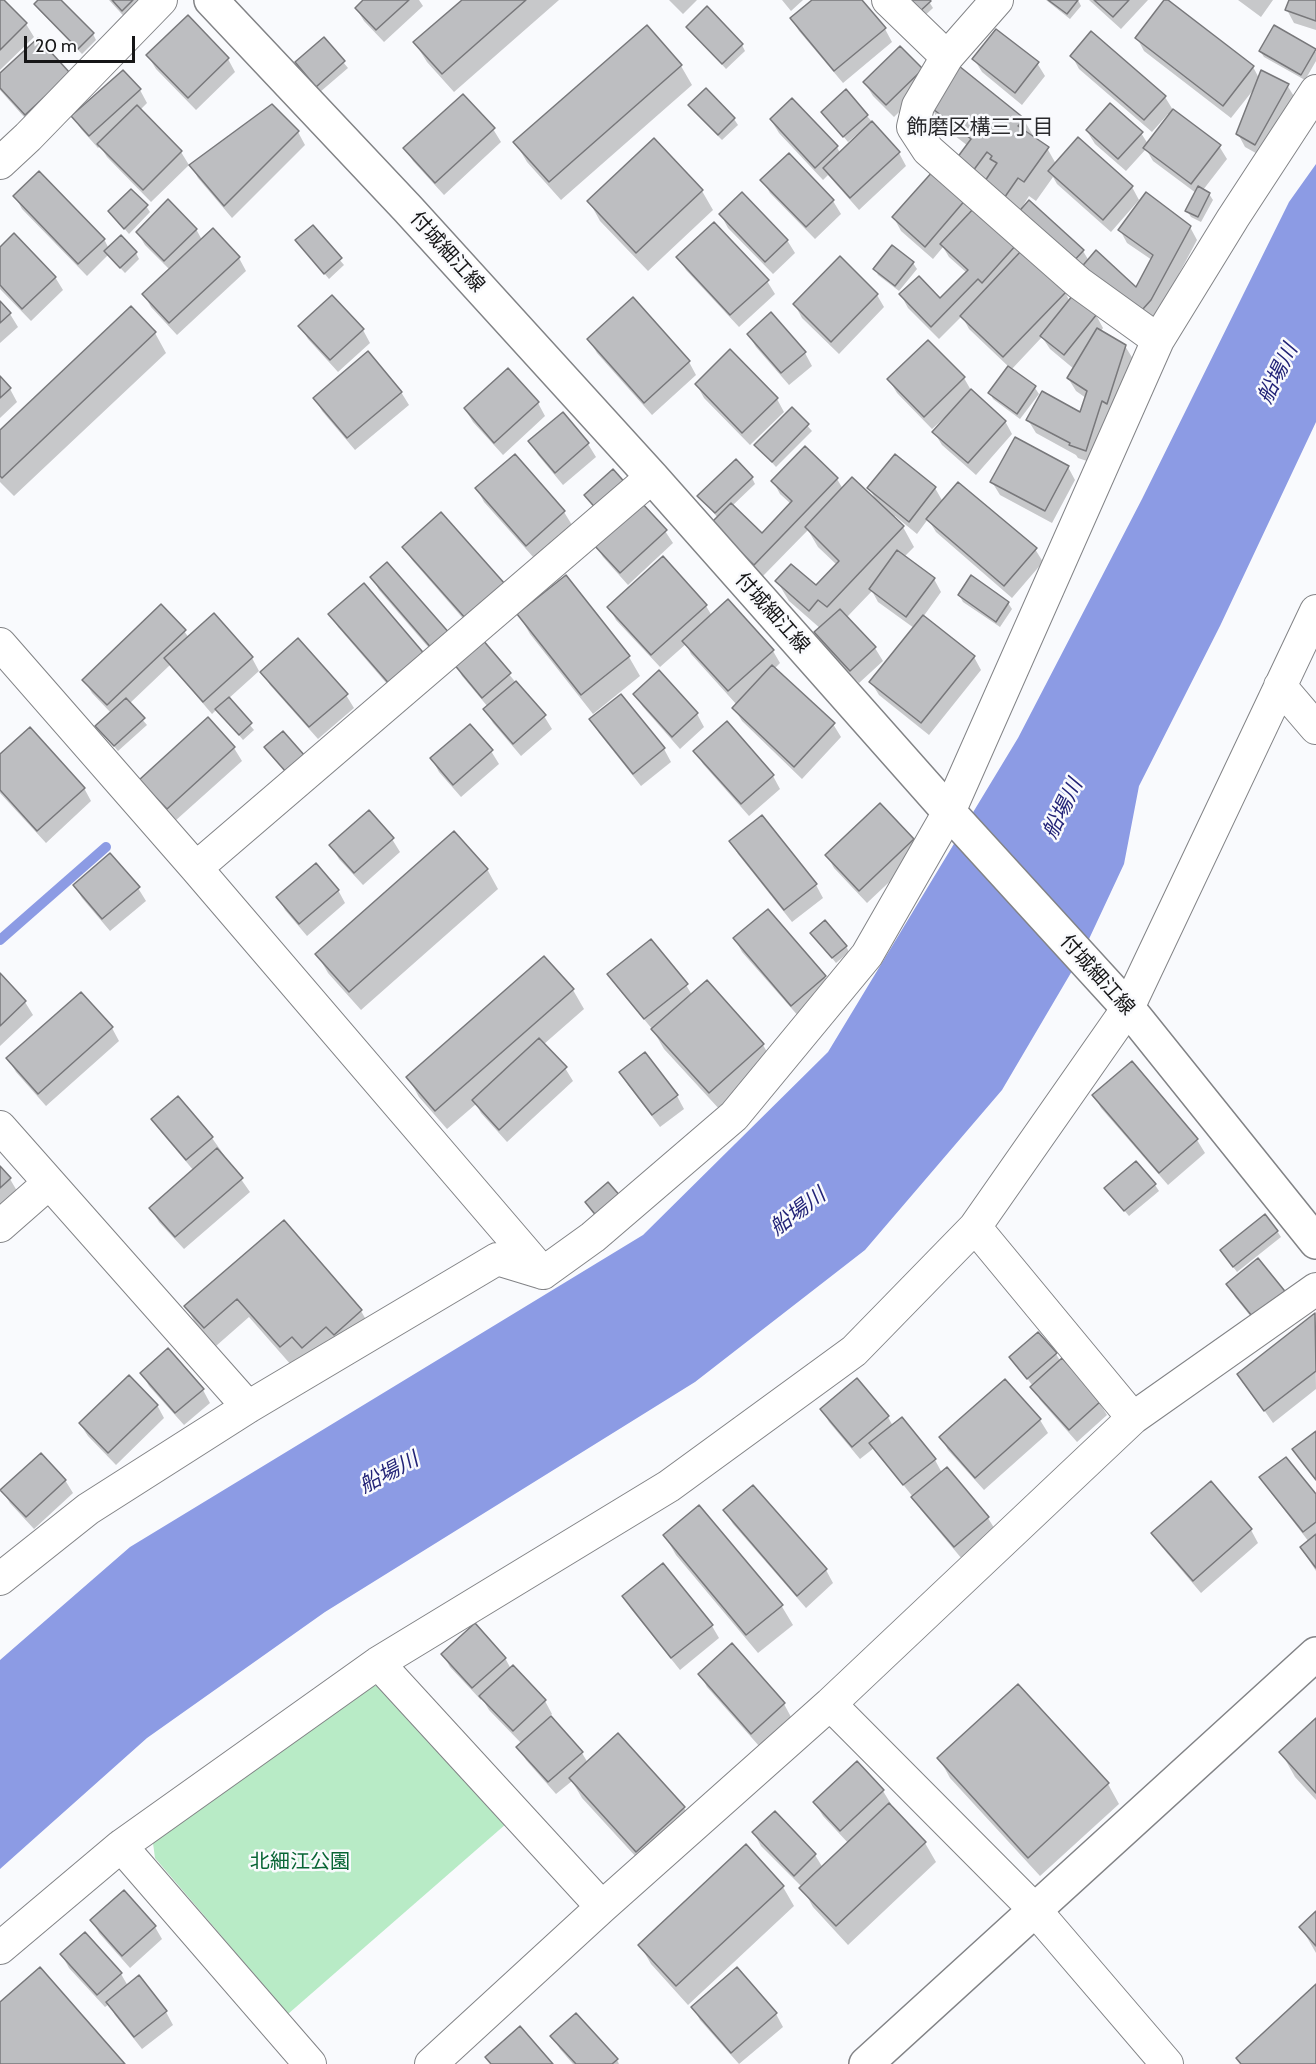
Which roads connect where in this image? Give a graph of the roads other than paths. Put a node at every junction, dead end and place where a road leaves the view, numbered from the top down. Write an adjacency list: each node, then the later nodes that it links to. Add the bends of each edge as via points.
1 (161, 0): 7 (street)
2 (211, 0): 9 (main road, 付城細江線)
3 (888, 0): 5 (street)
4 (997, 0): 5 (street)
5 (947, 57): 8 (street, via 918,106 913,127 928,150 1079,283)
6 (1316, 91): 8 (street)
7 (0, 163)
8 (1158, 340): 14 (street)
9 (652, 477): 14 (main road, 付城細江線); 15 (street)
10 (1316, 611): 12 (street)
11 (0, 644): 15 (street)
12 (1281, 686): 13 (street); 16 (street)
13 (1316, 728)
14 (954, 818): 16 (main road, 付城細江線); 22 (street, via 867,955 734,1116 593,1237)
15 (196, 868): 22 (street)
16 (1128, 1008): 20 (street); 21 (main road, 付城細江線)
17 (0, 1126): 18 (street)
18 (49, 1183): 19 (street); 24 (street)
19 (0, 1226)
20 (975, 1227): 25 (street); 28 (street, via 854,1351 835,1365 669,1485)
21 (1316, 1242)
22 (543, 1273): 24 (street, via 497,1259)
23 (1316, 1289): 25 (street)
24 (248, 1407): 26 (street, via 88,1509)
25 (1132, 1418): 29 (street)
26 (0, 1579)
27 (1316, 1654): 32 (main road)
28 (378, 1663): 30 (street); 31 (street)
29 (830, 1704): 31 (street); 32 (street)
30 (121, 1846): 33 (street); 34 (street)
31 (602, 1907): 35 (street)
32 (1035, 1910): 36 (main road); 37 (street)
33 (0, 1948)
34 (310, 2064)
35 (430, 2064)
36 (866, 2064)
37 (1167, 2064)

